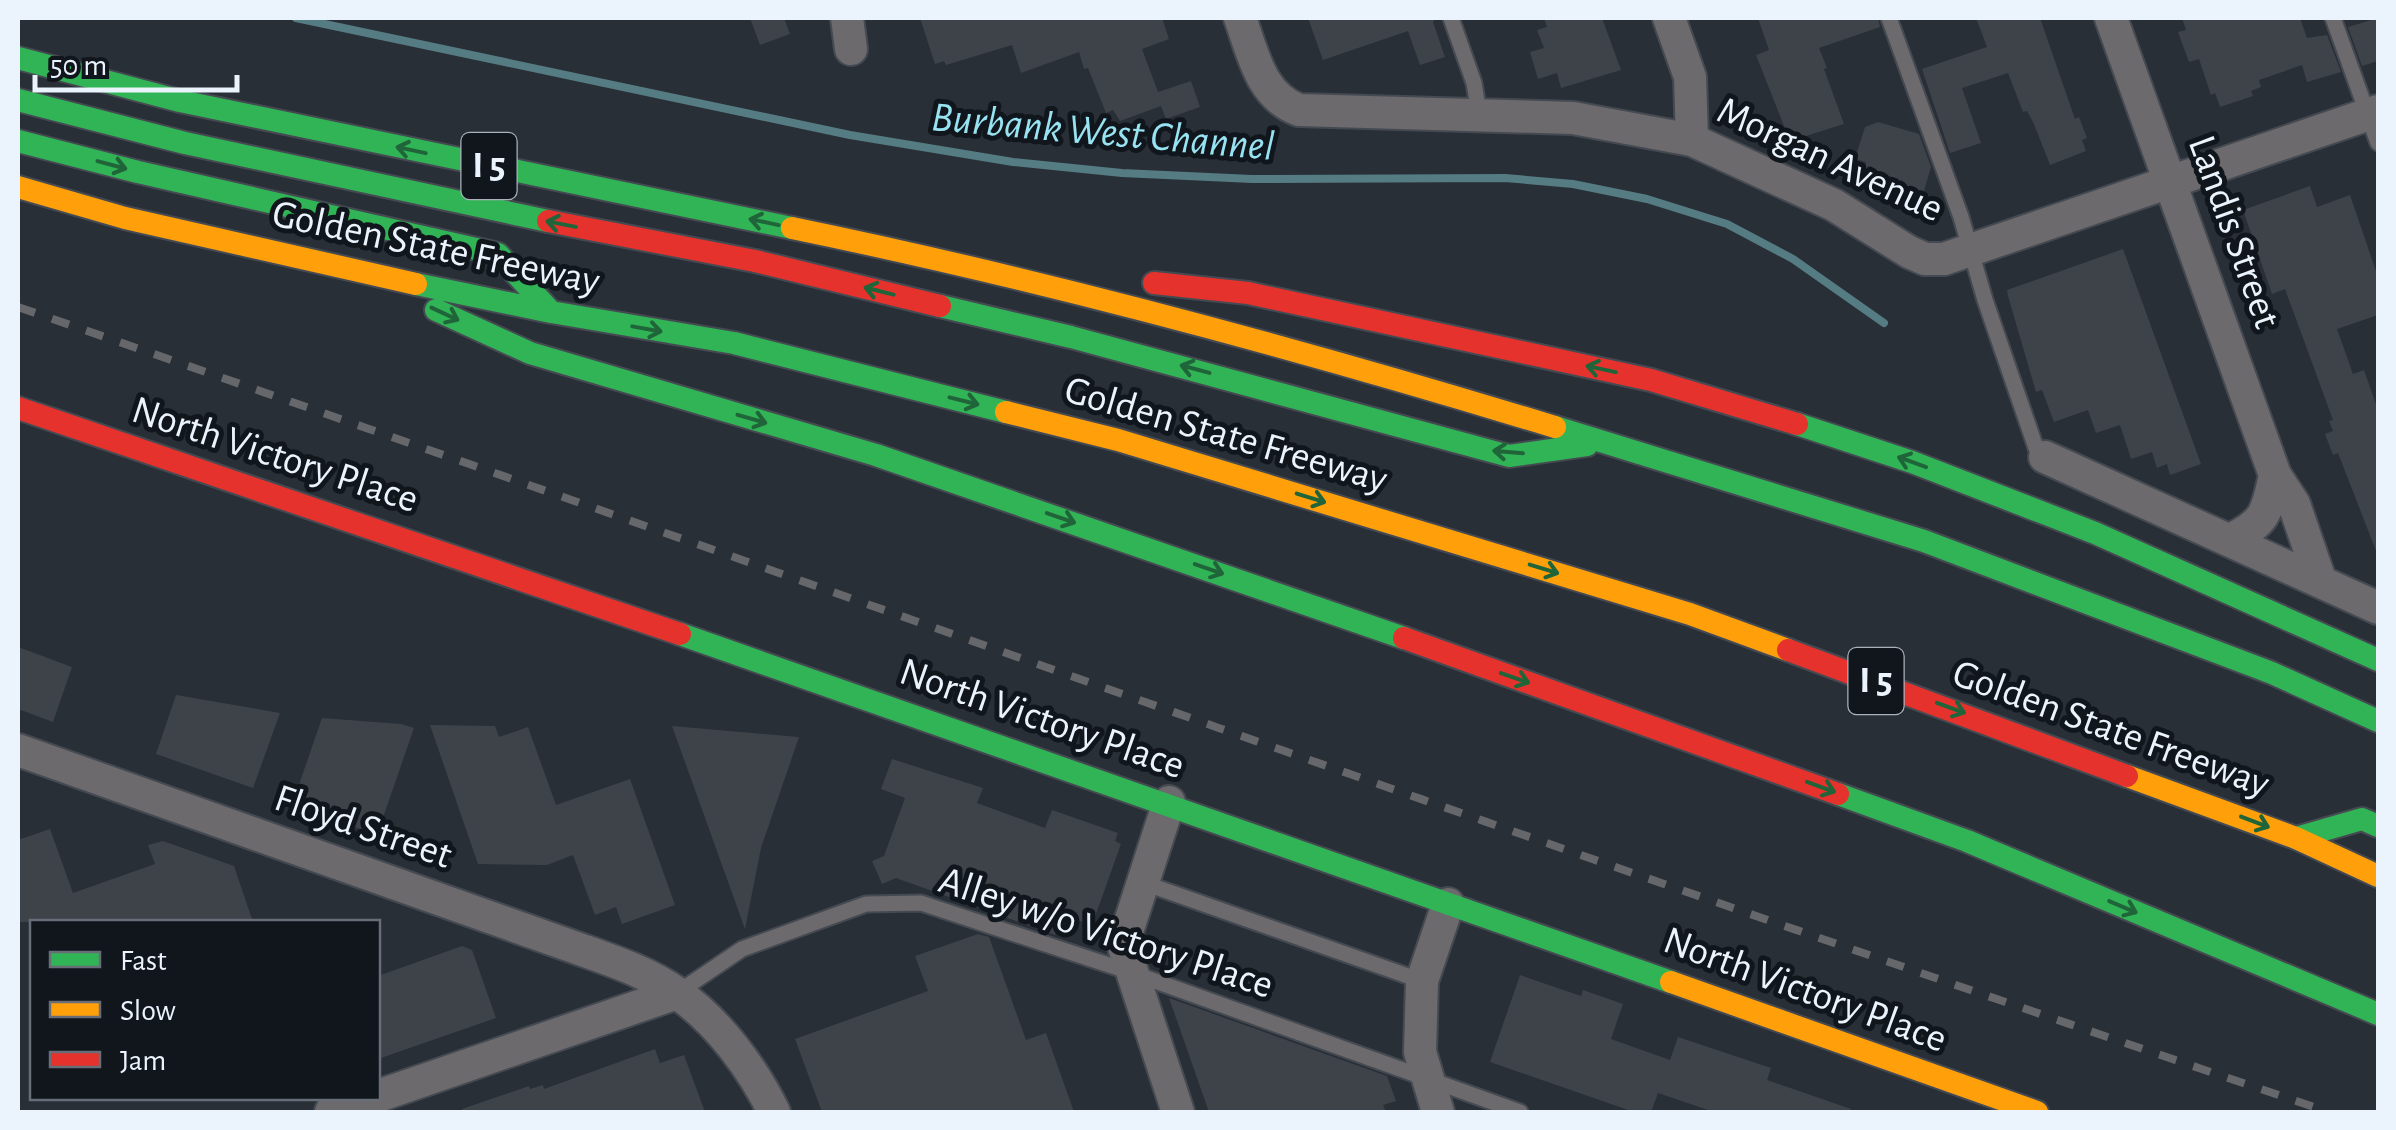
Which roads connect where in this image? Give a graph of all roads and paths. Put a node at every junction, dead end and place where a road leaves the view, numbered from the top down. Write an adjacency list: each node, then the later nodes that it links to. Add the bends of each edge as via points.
1 (1240, 18): 9 (street, Morgan Avenue, via 1275,98 1299,110)
2 (1451, 18): 9 (lane)
3 (1669, 18): 11 (street, via 1690,76)
4 (1890, 18): 15 (lane)
5 (2111, 18): 13 (street, Landis Street)
6 (2333, 18): 10 (lane)
7 (18, 58): 16 (main road, I 5, one-way to 7, via 180,101)
8 (18, 100): 20 (main road, one-way to 8, via 1509,456 1071,337 792,270 185,143)
9 (1479, 114): 11 (street, Morgan Avenue, via 1573,118)
10 (2375, 122): 13 (street, Morgan Avenue)
11 (1692, 140): 15 (street, Morgan Avenue, via 1834,204 1925,259)
12 (18, 141): 18 (main road, one-way to 18, via 498,254)
13 (2171, 182): 15 (street, Morgan Avenue); 22 (street, Landis Street)
14 (18, 187): 17 (main road, Golden State Freeway / I 5)
15 (1971, 250): 21 (lane, via 2036,448)
16 (962, 263): 20 (main road, I 5, via 1233,332); 26 (main road, one-way to 16, via 2095,533 1912,462 1651,380 1267,297)
17 (356, 272): 18 (main road, Golden State Freeway / I 5); 38 (main road, one-way to 38, via 530,353 913,468 1967,840)
18 (551, 312): 31 (main road, Golden State Freeway / I 5, one-way to 31, via 734,343 1118,440 1690,614)
19 (18, 408): 29 (main road, North Victory Place)
20 (1604, 442): 27 (main road, I 5, via 1924,541 2272,673)
21 (2046, 457): 23 (street)
22 (2276, 476): 23 (street, via 2263,520); 24 (street, Landis Street, via 2294,504)
23 (2232, 539): 24 (street)
24 (2320, 580): 25 (street)
25 (2378, 608)
26 (2378, 660)
27 (2378, 721)
28 (18, 750): 37 (street, Floyd Street, via 597,955)
29 (1169, 802): 33 (street); 34 (main road, North Victory Place)
30 (2378, 826): 31 (main road, via 2362,819)
31 (2296, 838): 32 (main road, Golden State Freeway / I 5)
32 (2378, 876)
33 (1144, 883): 35 (street, via 1123,944); 36 (lane)
34 (1448, 904): 36 (street); 47 (main road, North Victory Place)
35 (1130, 972): 37 (lane, Alley w/o Victory Place, via 922,902 866,904 742,949); 39 (lane, Alley w/o Victory Place); 44 (street)
36 (1422, 981): 39 (street)
37 (678, 993): 40 (street); 43 (street, Floyd Street, via 740,1058)
38 (2378, 1014)
39 (1425, 1076): 45 (street); 46 (lane, Alley w/o Victory Place)
40 (380, 1095)
41 (365, 1100): 42 (street)
42 (330, 1112)
43 (774, 1112)
44 (1178, 1112)
45 (1438, 1112)
46 (1520, 1112)
47 (2036, 1112)

